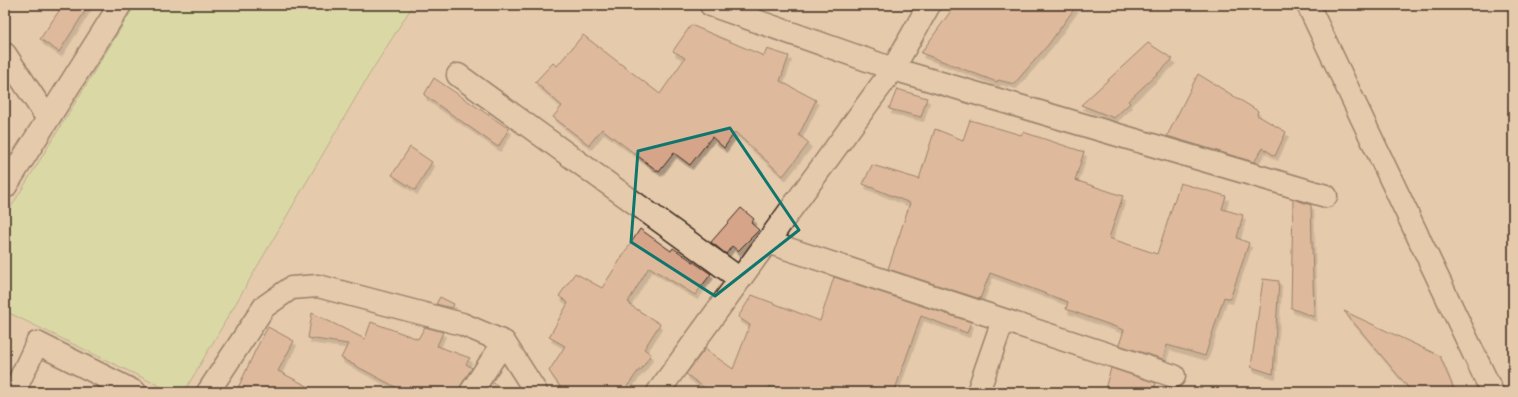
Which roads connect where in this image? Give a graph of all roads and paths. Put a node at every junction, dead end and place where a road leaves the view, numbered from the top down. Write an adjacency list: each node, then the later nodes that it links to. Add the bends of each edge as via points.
1 (120, 5): 8 (street)
2 (711, 5): 6 (street)
3 (929, 5): 6 (street)
4 (1308, 5): 23 (street)
5 (5, 54): 8 (street)
6 (893, 70): 10 (street); 11 (street)
7 (458, 74): 12 (street)
8 (48, 119): 9 (street)
9 (5, 187)
10 (1326, 196)
11 (767, 242): 12 (street); 13 (street)
12 (740, 279): 21 (street)
13 (1003, 320): 15 (street); 22 (street)
14 (504, 342): 18 (street, via 462,324 318,286 291,288 264,308); 19 (street); 20 (street)
15 (1174, 376)
16 (14, 392): 17 (street, via 37,343)
17 (135, 392)
18 (208, 392)
19 (471, 392)
20 (536, 392)
21 (658, 392)
22 (978, 392)
23 (1492, 392)

